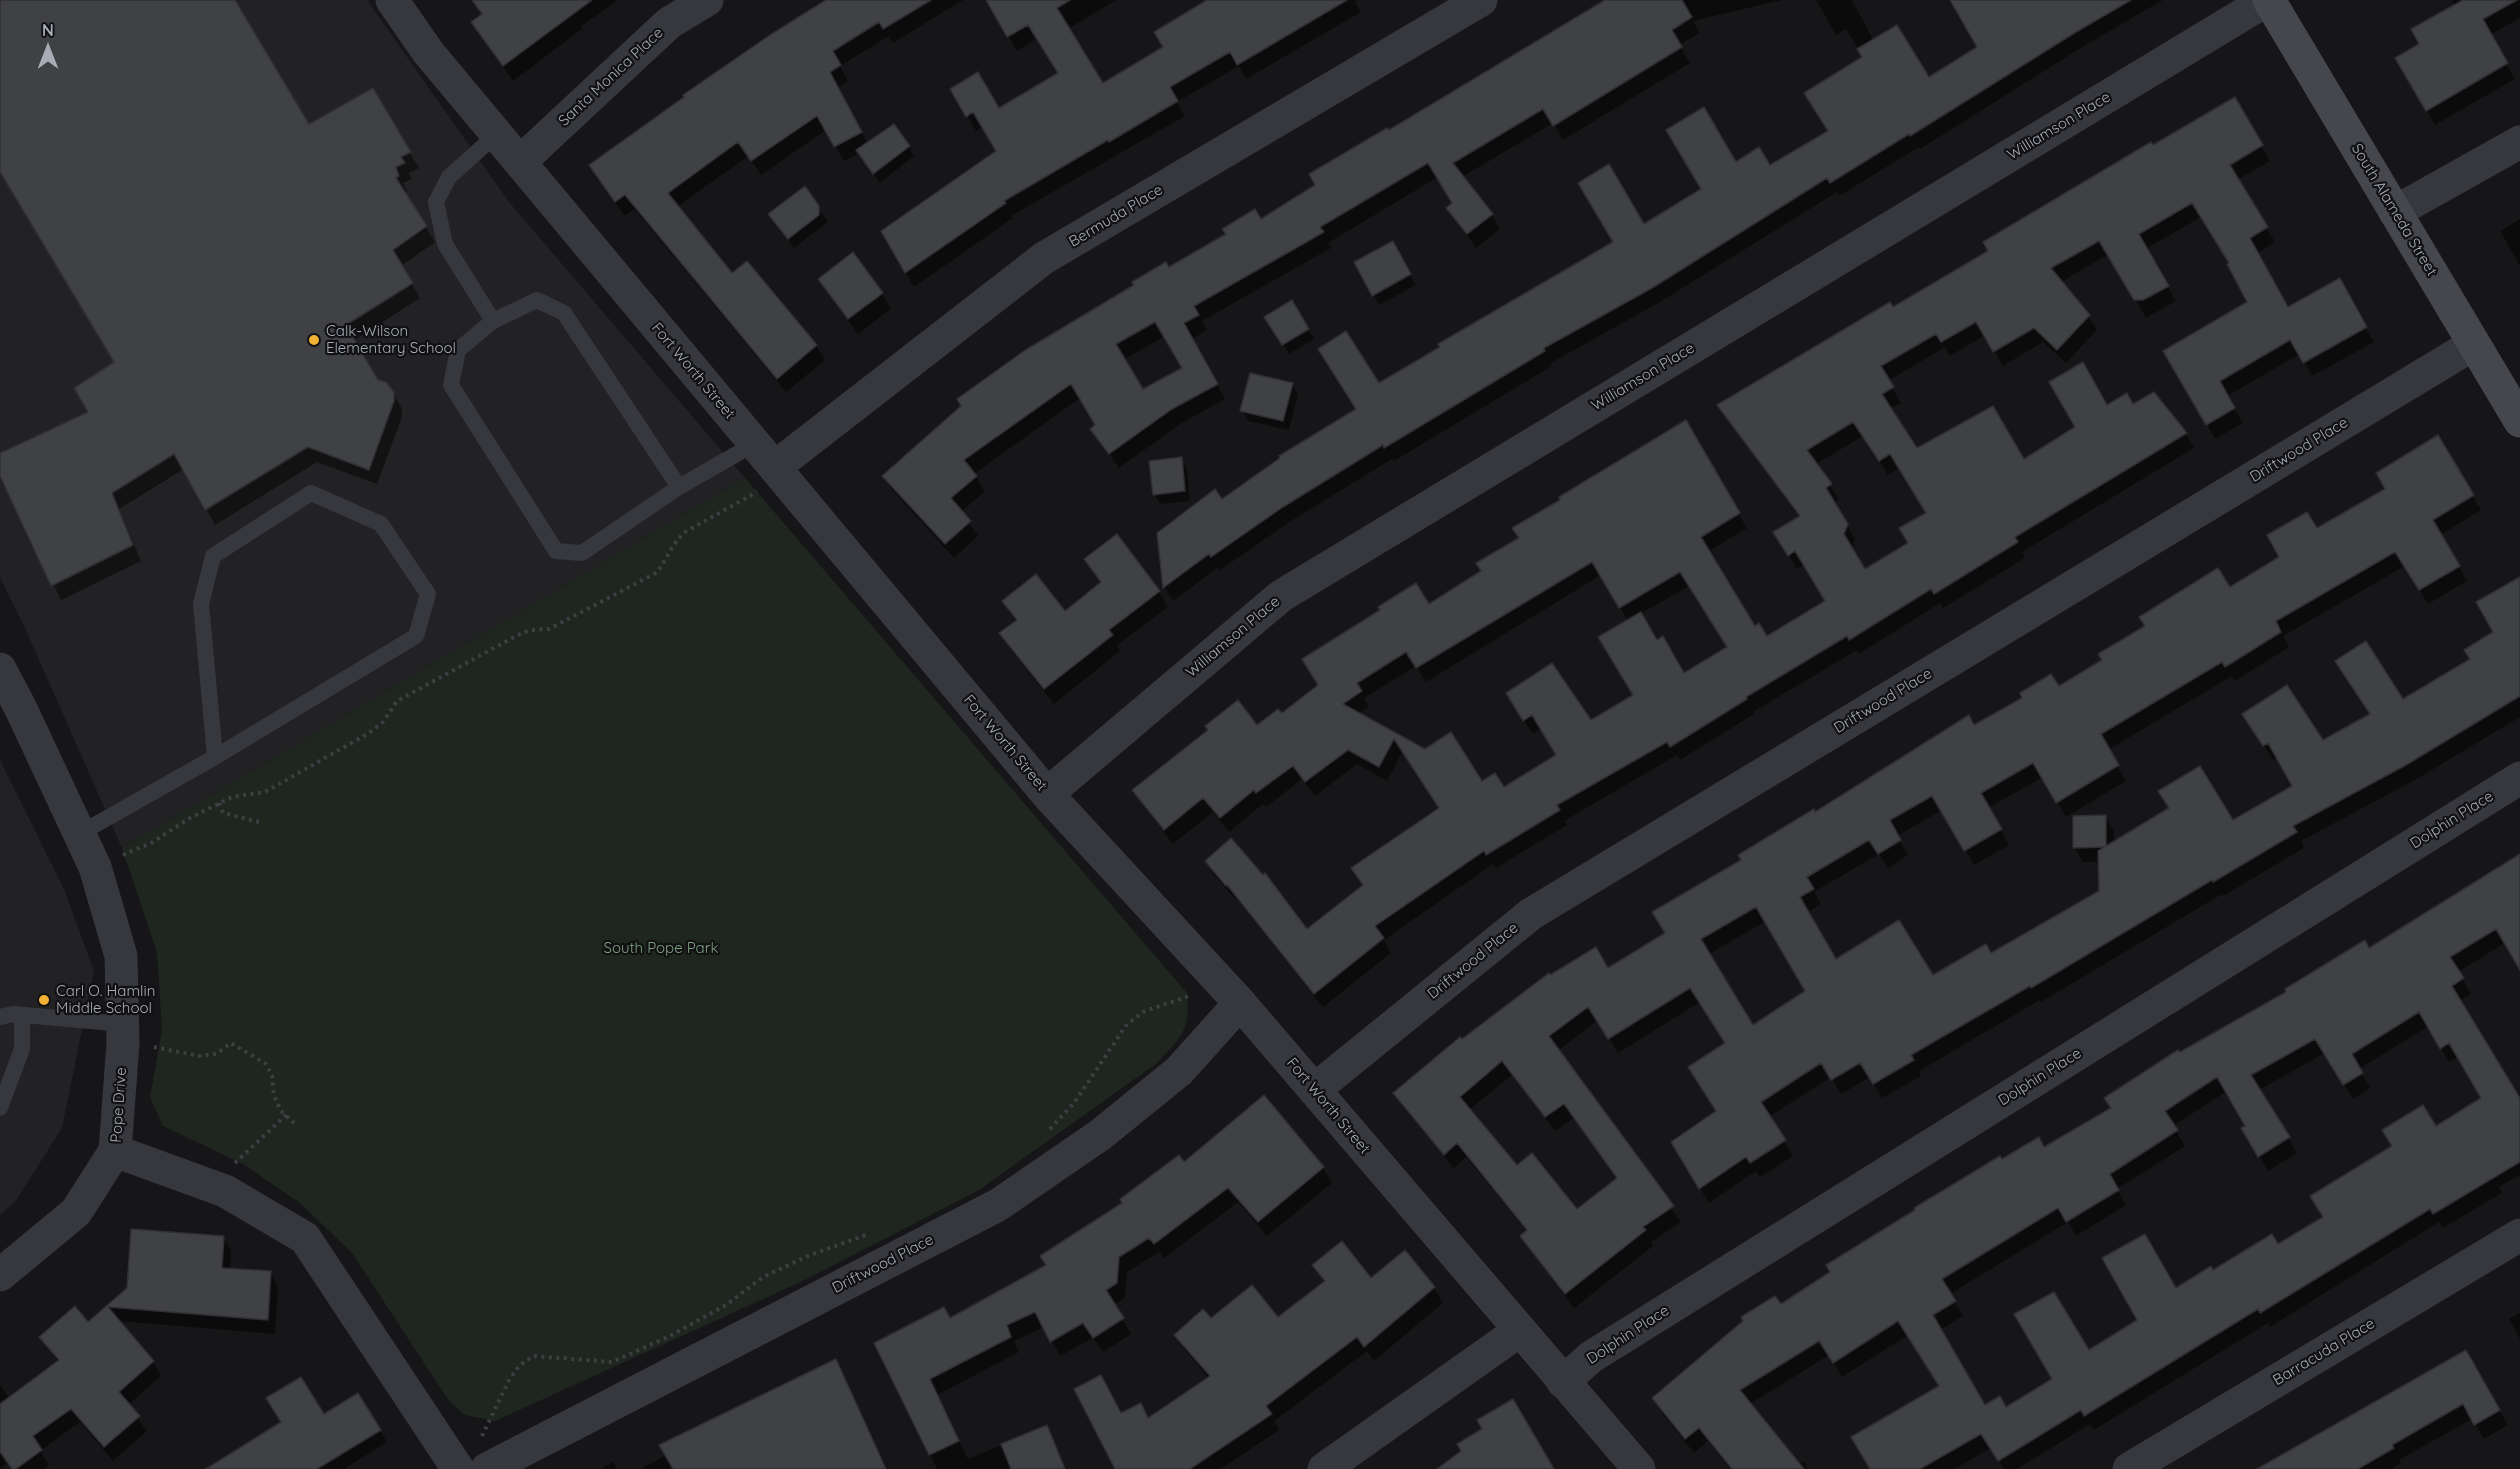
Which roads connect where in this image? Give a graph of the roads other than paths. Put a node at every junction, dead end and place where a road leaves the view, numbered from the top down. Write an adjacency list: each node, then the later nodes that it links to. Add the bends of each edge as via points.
1 (392, 0): 5 (street, Fort Worth Street, via 428,52)
2 (707, 0): 7 (street, Santa Monica Place, via 669,23)
3 (1481, 0): 12 (street, Bermuda Place, via 1044,258)
4 (2268, 0): 8 (main road, South Alameda Street); 17 (street, Williamson Place, via 1281,596)
5 (497, 134): 7 (street, Fort Worth Street); 9 (lane, via 449,177 436,202 446,244)
6 (2520, 142): 8 (street)
7 (520, 162): 12 (street, Fort Worth Street)
8 (2395, 212): 10 (main road, South Alameda Street)
9 (494, 321): 13 (lane, via 537,300 564,313); 13 (lane, via 458,350 451,386 556,551 582,553)
10 (2474, 344): 11 (main road, South Alameda Street); 23 (street, Driftwood Place, via 1531,914)
11 (2520, 421)
12 (771, 463): 13 (lane); 17 (street, Fort Worth Street)
13 (679, 487)
14 (0, 669): 18 (street, Pope Drive)
15 (215, 757): 15 (lane, via 416,636 428,594 381,524 311,493 213,556 201,604); 18 (lane)
16 (2520, 778): 29 (street, Dolphin Place, via 1591,1357)
17 (1047, 794): 19 (street, Fort Worth Street)
18 (79, 834): 22 (street, Pope Drive, via 95,867 121,956)
19 (1232, 993): 23 (street, Fort Worth Street); 30 (street, Driftwood Place, via 1179,1071 1100,1135 998,1204)
20 (22, 1015): 21 (lane); 22 (lane); 24 (lane, via 22,1049)
21 (0, 1017)
22 (123, 1034): 25 (street, Pope Drive)
23 (1314, 1090): 28 (street, Fort Worth Street)
24 (0, 1108)
25 (115, 1150): 27 (street, via 76,1212); 31 (street, Pope Drive, via 225,1191 305,1238)
26 (2520, 1235): 34 (street, Barracuda Place)
27 (0, 1275)
28 (1519, 1331): 29 (street, Fort Worth Street); 32 (street)
29 (1563, 1382): 33 (street, Fort Worth Street)
30 (484, 1455)
31 (458, 1469)
32 (1323, 1469)
33 (1639, 1469)
34 (2129, 1469)

